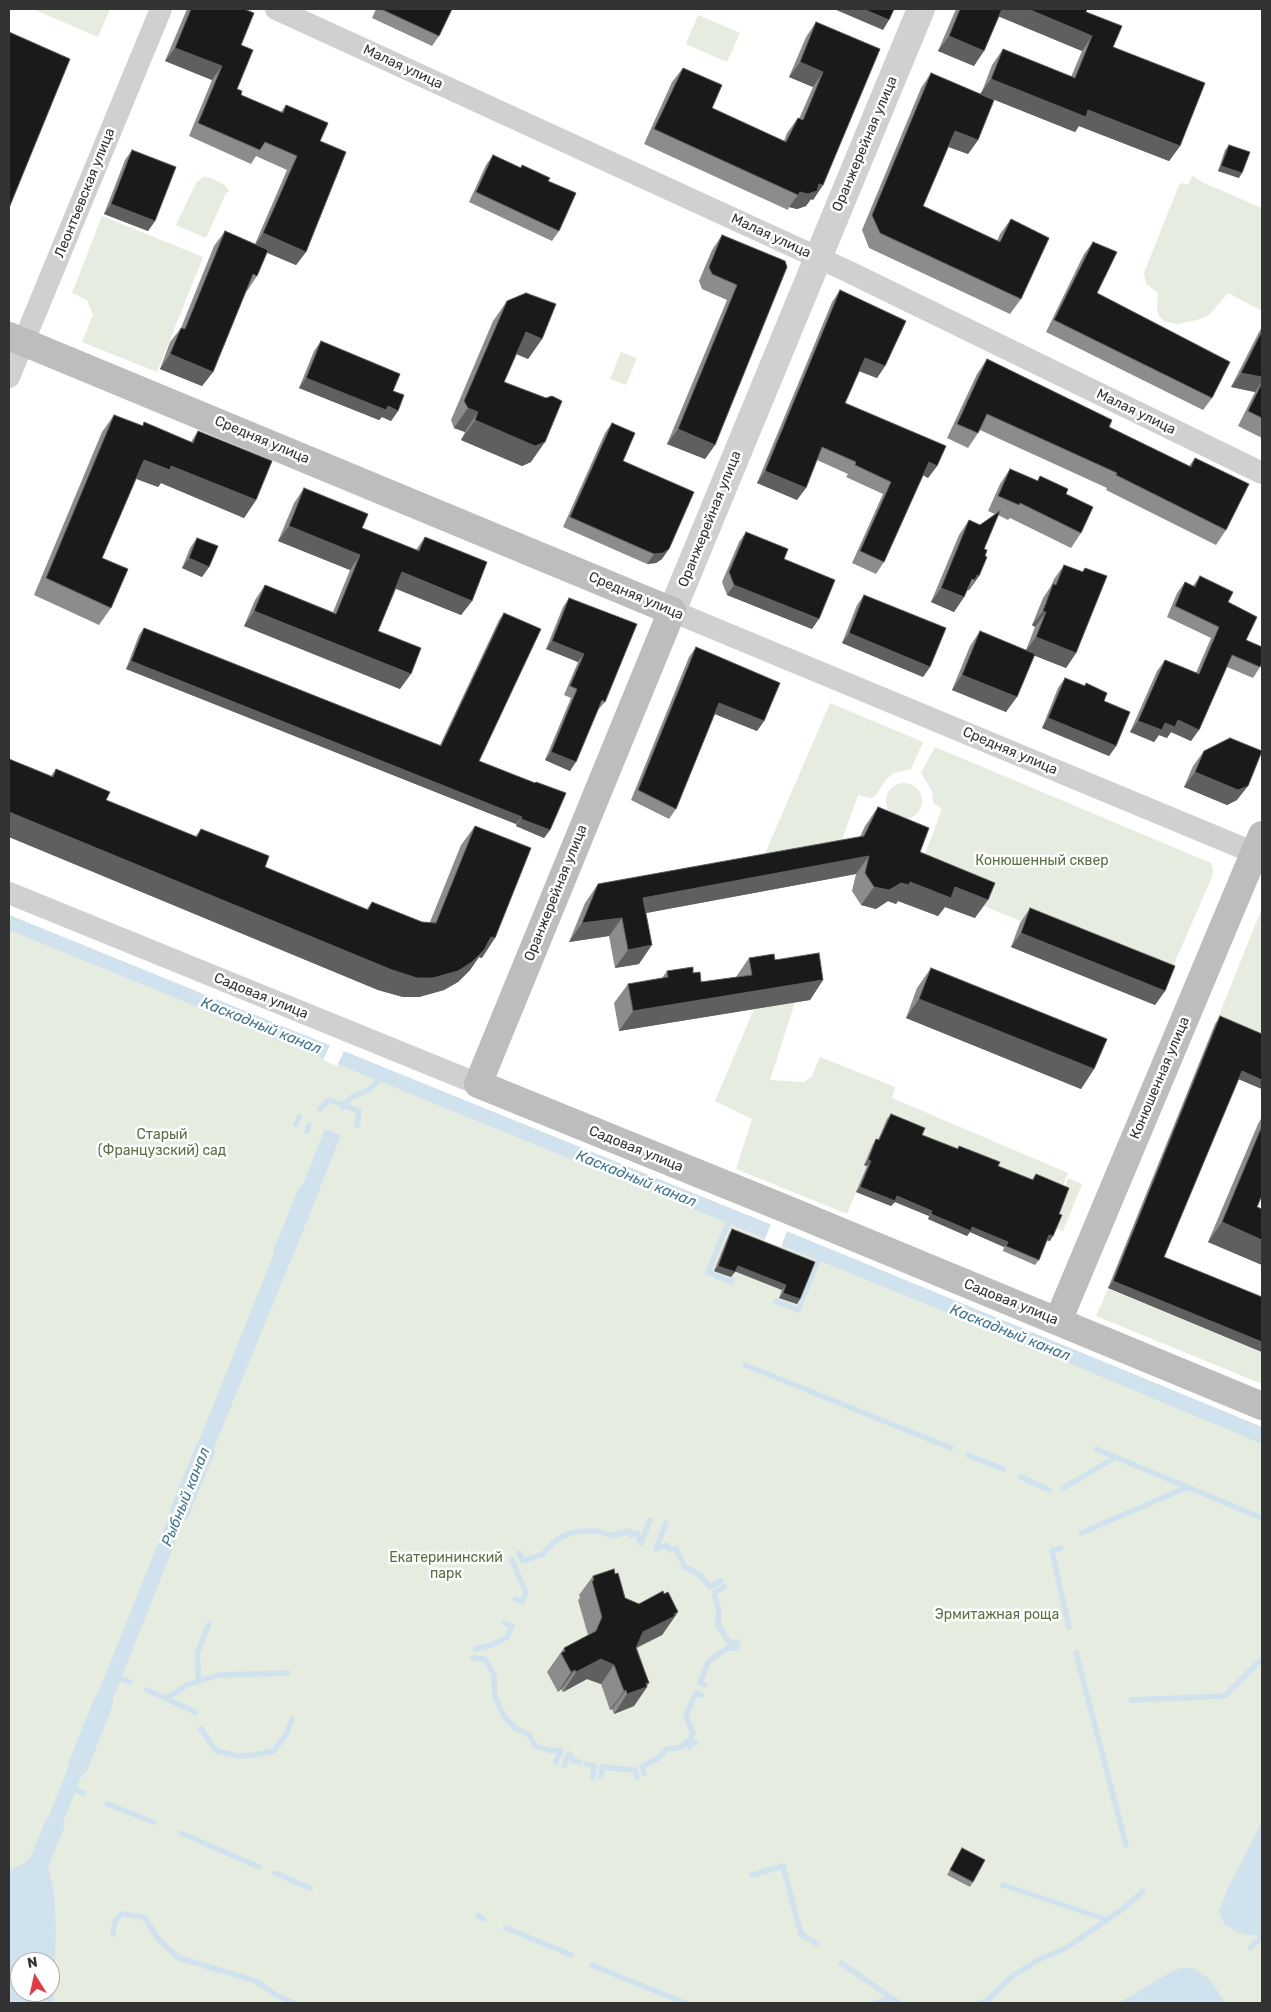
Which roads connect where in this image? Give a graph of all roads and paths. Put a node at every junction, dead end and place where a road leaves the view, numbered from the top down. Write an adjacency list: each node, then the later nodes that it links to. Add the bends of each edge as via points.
1 (161, 9): 5 (street, Леонтьевская улица)
2 (276, 9): 4 (street, Малая улица)
3 (921, 9): 4 (street, Оранжерейная улица)
4 (818, 258): 7 (street, Малая улица); 8 (street, Оранжерейная улица)
5 (16, 339): 6 (street, Леонтьевская улица); 8 (main road, Средняя улица)
6 (9, 377)
7 (1262, 473)
8 (672, 611): 9 (street, Средняя улица); 11 (main road, Оранжерейная улица)
9 (1260, 848): 12 (main road, Конюшенная улица)
10 (9, 894): 11 (street, Садовая улица)
11 (478, 1084): 12 (main road, Садовая улица)
12 (1058, 1321): 13 (main road, Садовая улица)
13 (1262, 1406)

